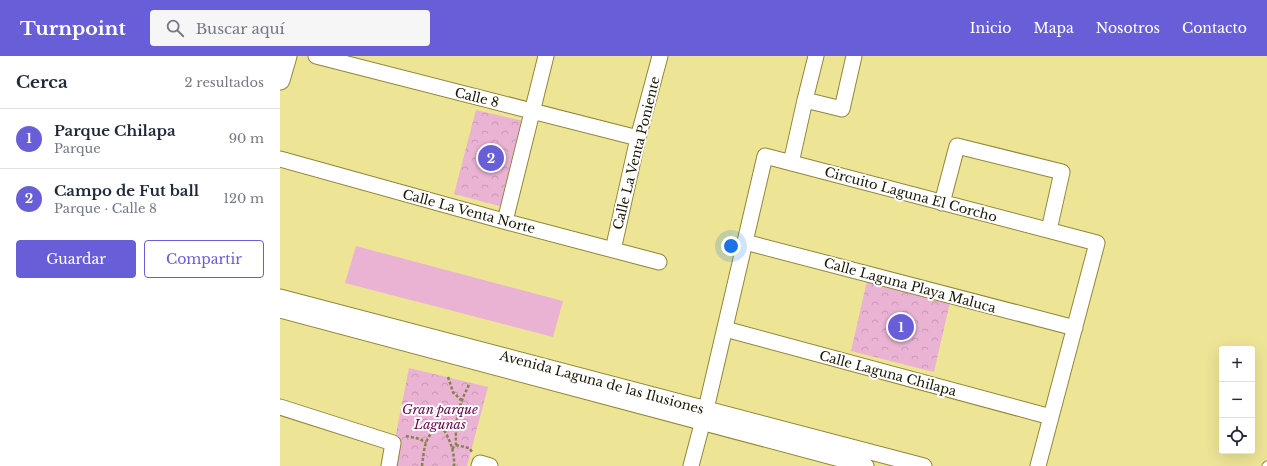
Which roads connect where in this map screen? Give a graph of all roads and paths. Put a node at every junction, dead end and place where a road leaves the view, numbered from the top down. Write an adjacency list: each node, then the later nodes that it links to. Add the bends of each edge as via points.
1 (287, 56): 7 (street)
2 (316, 56): 9 (street, Calle 8)
3 (546, 56): 9 (street)
4 (660, 56): 10 (street, Calle La Venta Poniente)
5 (816, 56): 8 (street)
6 (854, 56): 8 (street, via 842,109)
7 (280, 80)
8 (805, 100): 12 (street)
9 (532, 111): 10 (street, Calle 8); 14 (street)
10 (638, 138): 17 (street, Calle La Venta Poniente)
11 (280, 159): 14 (street, Calle La Venta Norte)
12 (791, 163): 13 (street, Circuito Laguna El Corcho); 16 (street, Circuito Laguna El Corcho, via 765,156)
13 (942, 202): 15 (street, Circuito Laguna El Corcho); 15 (street, via 957,146 1062,172)
14 (505, 221): 17 (street, Calle La Venta Norte)
15 (1049, 230): 22 (street, Circuito Laguna El Corcho, via 1097,243)
16 (745, 242): 21 (street, Circuito Laguna El Corcho); 22 (street, Calle Laguna Playa Maluca)
17 (613, 250): 18 (street, Calle La Venta Norte)
18 (659, 262)
19 (280, 297): 23 (street, Avenida Laguna de las Ilusiones)
20 (280, 310): 23 (street, Avenida Laguna de las Ilusiones)
21 (725, 328): 28 (street, Circuito Laguna El Corcho); 29 (street, Calle Laguna Chilapa)
22 (1075, 328): 29 (street, Circuito Laguna El Corcho)
23 (461, 352): 28 (street, Avenida Laguna de las Ilusiones)
24 (448, 377): 26 (path, via 453,392)
25 (470, 383): 26 (path)
26 (461, 400): 30 (path, via 457,416 456,445)
27 (280, 407): 32 (street, via 393,444)
28 (704, 416): 31 (street, Avenida Laguna de las Ilusiones); 37 (street, Circuito Laguna El Corcho)
29 (1051, 417): 39 (street, Circuito Laguna El Corcho)
30 (452, 449): 33 (path, via 444,430 437,428 430,433 426,443); 34 (path)
31 (863, 460): 38 (street, Avenida Laguna de las Ilusiones)
32 (389, 466)
33 (423, 466)
34 (454, 466)
35 (479, 466): 36 (street, via 480,463)
36 (490, 466)
37 (691, 466)
38 (924, 466)
39 (1038, 466)

